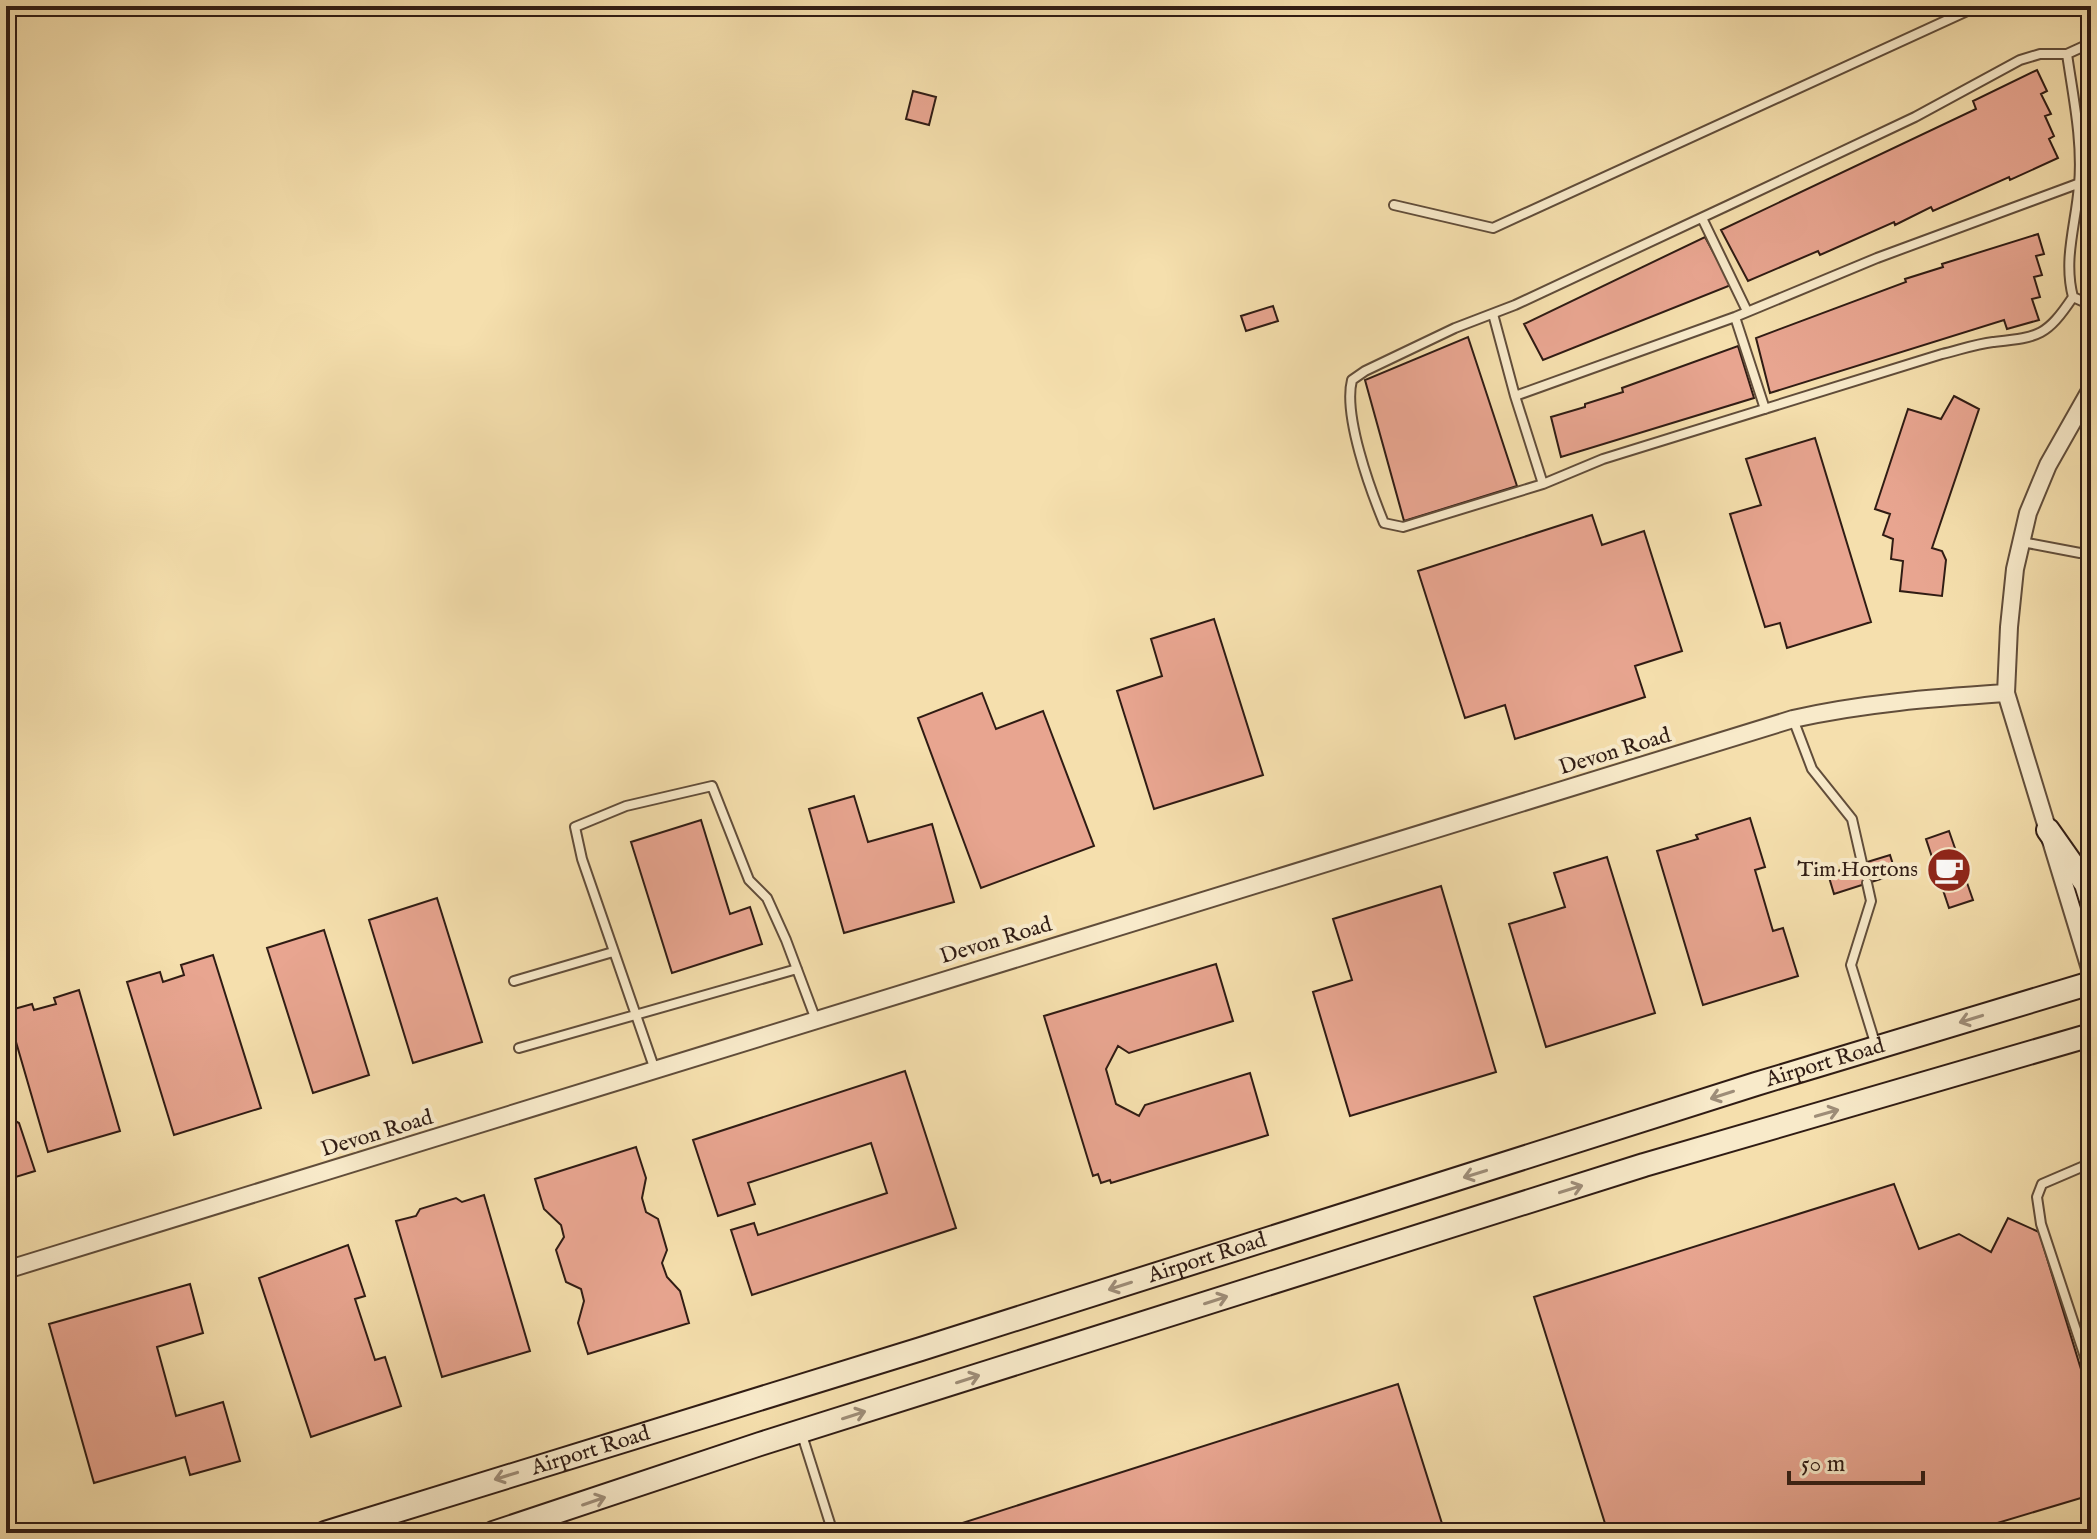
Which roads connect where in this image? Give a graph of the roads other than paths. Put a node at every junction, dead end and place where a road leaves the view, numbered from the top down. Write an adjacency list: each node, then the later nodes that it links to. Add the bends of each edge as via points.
1 (1978, 6): 5 (lane, via 1493,228)
2 (2091, 43): 3 (lane)
3 (2067, 54): 4 (lane); 6 (lane, via 2020,60 1915,117)
4 (2080, 183): 7 (lane, via 2068,257); 9 (lane)
5 (1394, 205)
6 (1702, 218): 9 (lane); 10 (lane)
7 (2073, 297): 8 (lane); 14 (lane, via 2057,320 2031,337 1942,354)
8 (2091, 305)
9 (1747, 311): 11 (lane)
10 (1493, 314): 13 (lane); 15 (lane, via 1352,380 1349,394 1358,444 1384,523 1393,526 1418,525)
11 (1735, 317): 13 (lane); 14 (lane)
12 (2091, 389): 16 (street, via 2048,465)
13 (1515, 396): 15 (lane)
14 (1765, 409): 15 (lane, via 1603,459)
15 (1543, 484)
16 (2021, 542): 17 (lane, via 2080,553); 18 (street)
17 (2091, 550)
18 (2006, 693): 19 (street, Devon Road, via 1883,703); 20 (street)
19 (1793, 719): 21 (lane, via 1812,769 1852,819); 30 (street, Devon Road)
20 (2048, 830): 23 (main road, via 2086,884); 26 (street)
21 (1862, 863)
22 (1867, 883): 32 (lane, via 1871,901 1851,965)
23 (2091, 900)
24 (613, 952): 25 (lane, via 575,827 626,806 712,786 749,880 767,898); 27 (lane); 29 (lane)
25 (797, 969): 29 (lane); 30 (lane)
26 (2091, 972)
27 (514, 981)
28 (2091, 983): 32 (main road, Airport Road, one-way to 32)
29 (636, 1016): 33 (lane); 34 (lane)
30 (816, 1020): 34 (street, Devon Road)
31 (2091, 1035): 38 (main road, Airport Road, one-way to 31, via 1644,1165)
32 (1877, 1047): 39 (main road, Airport Road, one-way to 39)
33 (519, 1048)
34 (655, 1070): 36 (street, Devon Road)
35 (2091, 1163): 37 (lane, via 2042,1184 2037,1197 2041,1224)
36 (6, 1270)
37 (2091, 1375)
38 (801, 1432): 40 (main road, Airport Road, one-way to 38); 41 (lane)
39 (325, 1533)
40 (493, 1533)
41 (833, 1533)

